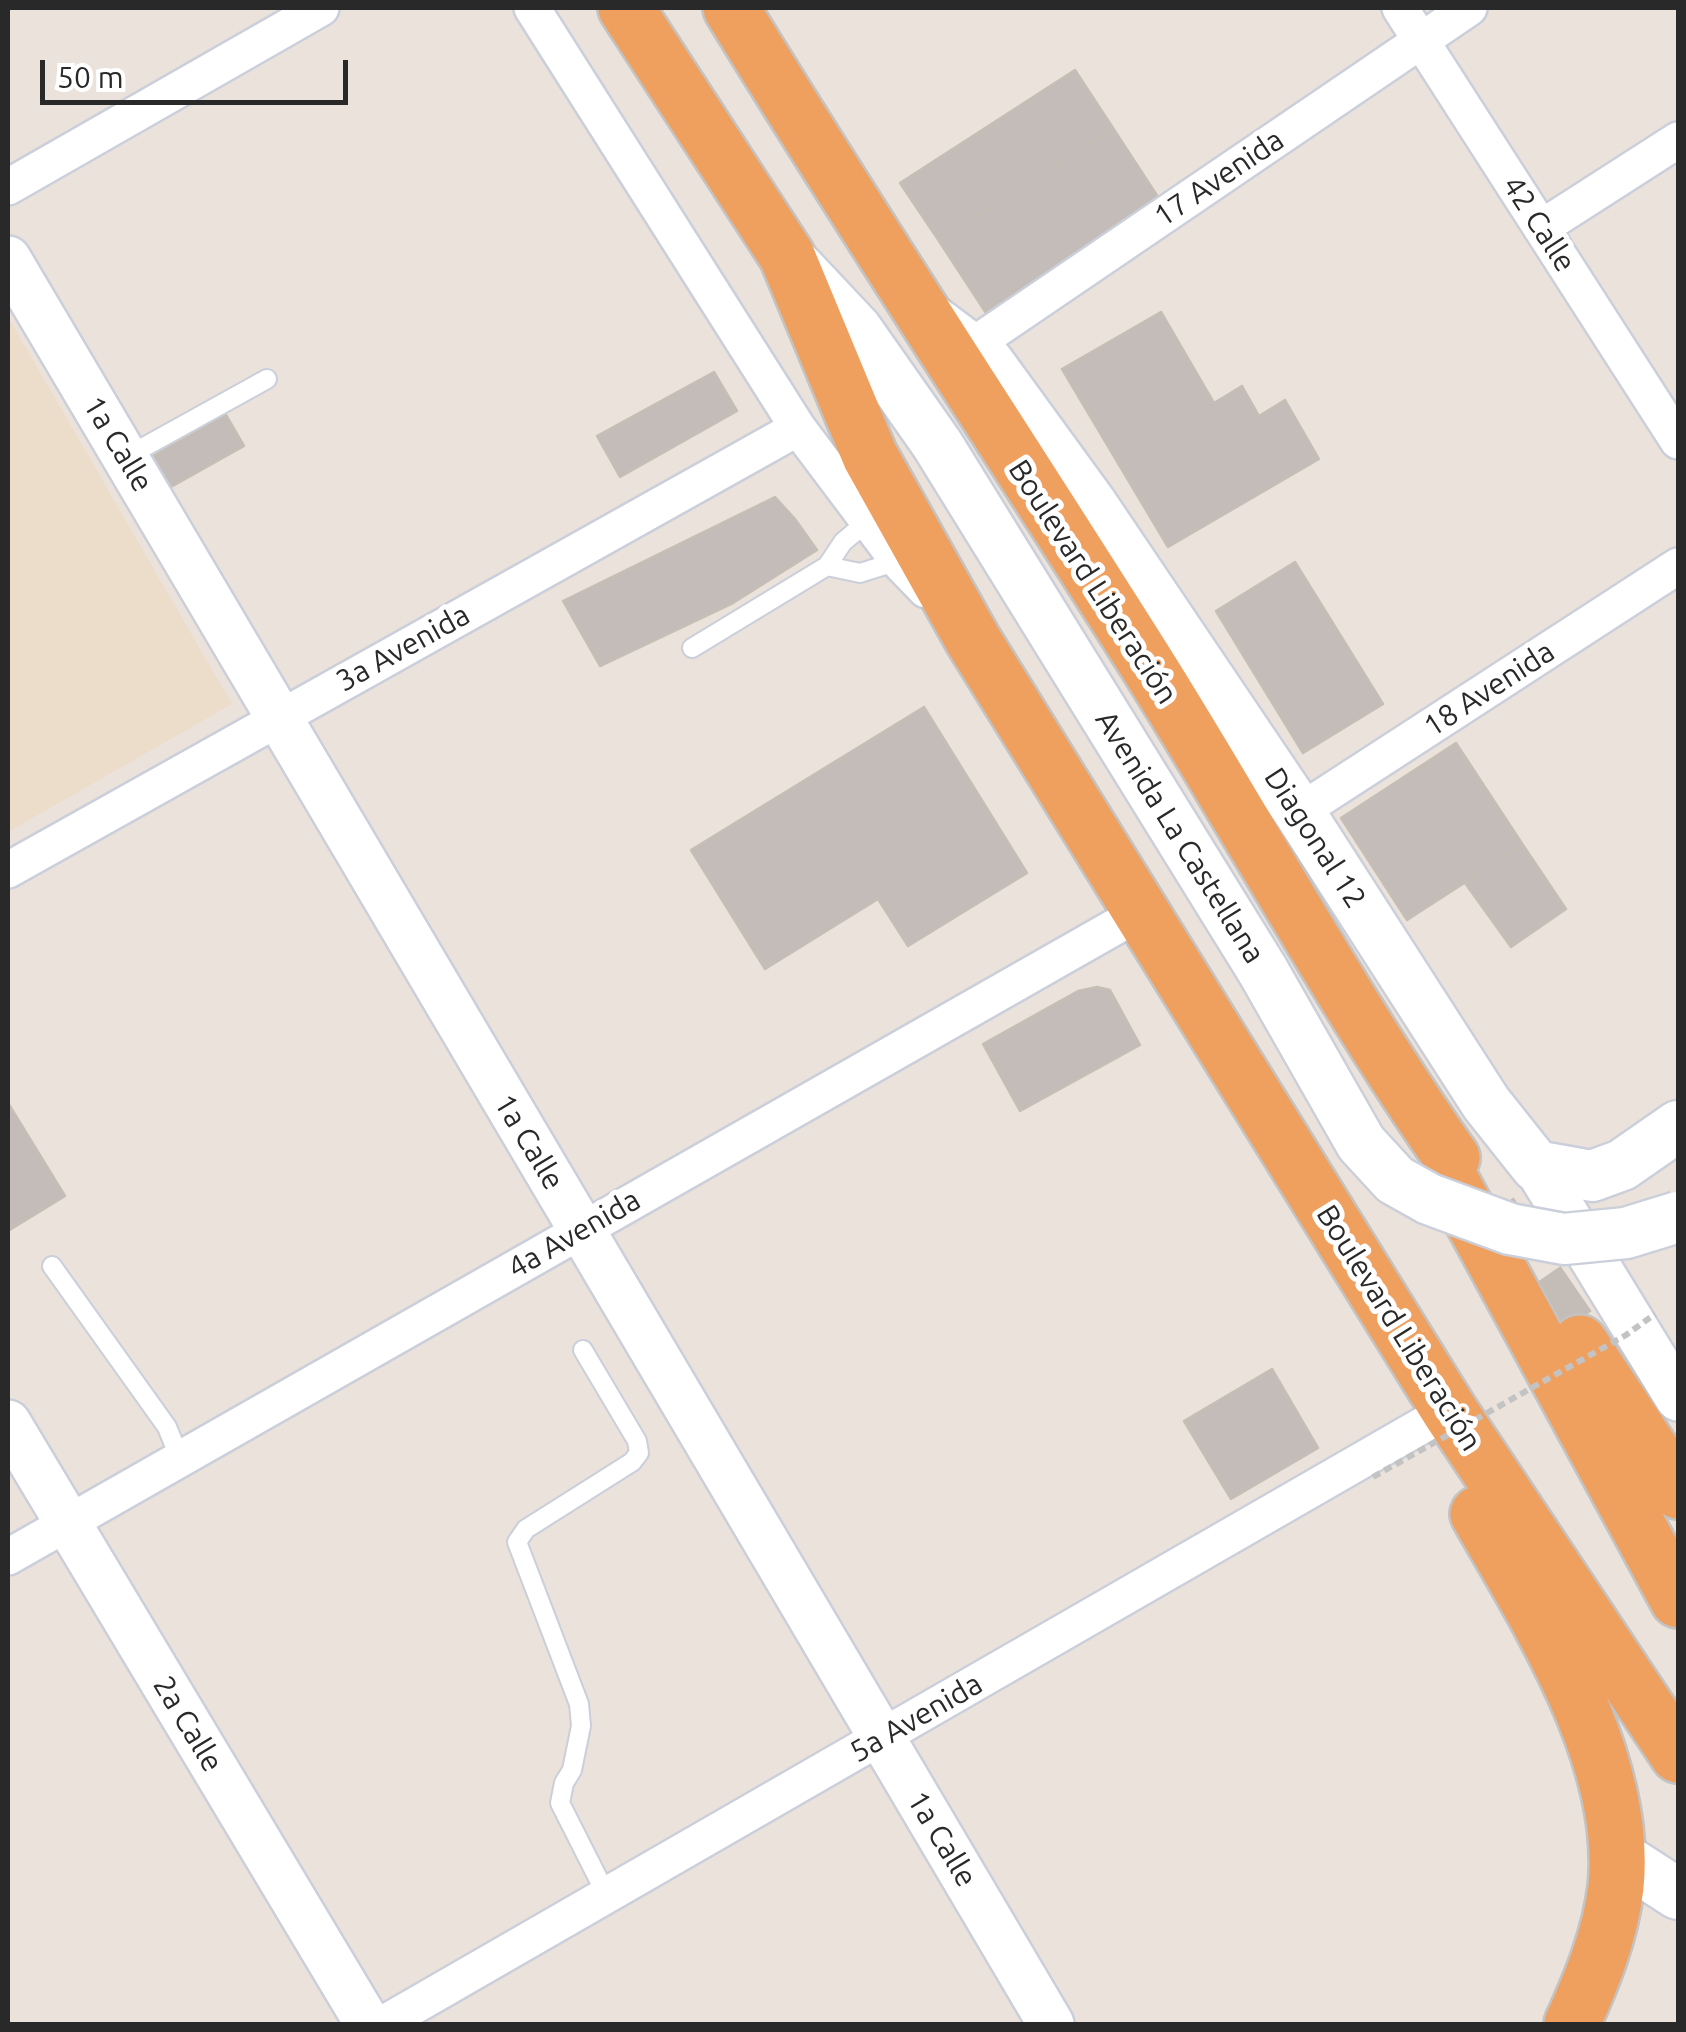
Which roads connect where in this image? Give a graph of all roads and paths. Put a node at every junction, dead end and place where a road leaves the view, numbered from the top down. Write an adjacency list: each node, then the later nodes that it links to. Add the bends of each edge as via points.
1 (320, 8): 9 (street)
2 (532, 8): 16 (street, Boulevard Liberación)
3 (626, 8): 11 (highway, Boulevard Liberación)
4 (731, 8): 13 (highway, Boulevard Liberación)
5 (1400, 8): 7 (street, 42 Calle)
6 (1469, 8): 7 (street, 17 Avenida)
7 (1421, 40): 10 (street, 42 Calle); 14 (street, 17 Avenida)
8 (1678, 140): 10 (street)
9 (8, 188)
10 (1541, 228): 17 (street, 42 Calle)
11 (787, 256): 23 (highway, Boulevard Liberación, via 870,456); 34 (main road, Avenida La Castellana, bridge, via 857,330 938,444 1263,971 1361,1143 1395,1180 1510,1229 1564,1240 1626,1233)
12 (8, 259): 18 (street, 1a Calle)
13 (916, 308): 14 (main road, Diagonal 12); 29 (highway, Boulevard Liberación, via 1148,666)
14 (969, 348): 26 (main road, Diagonal 12, via 988,362 1092,505)
15 (267, 379): 18 (lane)
16 (798, 428): 19 (street, Boulevard Liberación); 25 (street, 3a Avenida)
17 (1678, 441)
18 (125, 457): 25 (street, 1a Calle)
19 (868, 521): 20 (street, Boulevard Liberación); 21 (lane)
20 (898, 562): 21 (lane, via 860,573); 23 (street, Boulevard Liberación)
21 (827, 566): 24 (lane)
22 (1678, 566): 26 (street, 18 Avenida)
23 (973, 640): 28 (highway, Boulevard Liberación)
24 (692, 648)
25 (279, 718): 27 (street, 3a Avenida); 35 (street, 1a Calle)
26 (1300, 812): 32 (main road, Diagonal 12, via 1486,1103)
27 (12, 859)
28 (1141, 912): 35 (street, 4a Avenida); 40 (highway, Boulevard Liberación)
29 (1397, 1079): 31 (highway, Boulevard Liberación); 47 (highway)
30 (1678, 1126): 33 (main road, via 1622,1165)
31 (1452, 1158)
32 (1536, 1166): 33 (main road); 39 (street, Diagonal 12)
33 (1592, 1176): 34 (main road)
34 (1678, 1216)
35 (582, 1230): 42 (street, 4a Avenida); 48 (street, 1a Calle)
36 (52, 1266): 42 (lane, via 167,1426)
37 (1580, 1342): 44 (highway)
38 (583, 1350): 52 (lane, via 639,1453 526,1529 517,1542 578,1704 581,1726 560,1803)
39 (1668, 1356): 43 (path, bridge, via 1626,1334)
40 (1449, 1410): 48 (street, 5a Avenida); 49 (highway, Boulevard Liberación); 50 (highway, via 1465,1491 1532,1610 1596,1750)
41 (8, 1423): 45 (street, 2a Calle)
42 (180, 1459): 45 (street, 4a Avenida)
43 (1373, 1477)
44 (1678, 1492)
45 (68, 1523): 46 (street, 4a Avenida); 53 (street, 2a Calle)
46 (8, 1557)
47 (1678, 1600)
48 (882, 1738): 52 (street, 5a Avenida); 55 (street, 1a Calle)
49 (1678, 1754)
50 (1616, 1854): 51 (main road); 56 (highway, via 1608,1931)
51 (1678, 1894)
52 (607, 1896): 54 (street, 5a Avenida)
53 (368, 2024)
54 (383, 2024)
55 (1051, 2024)
56 (1572, 2024)

